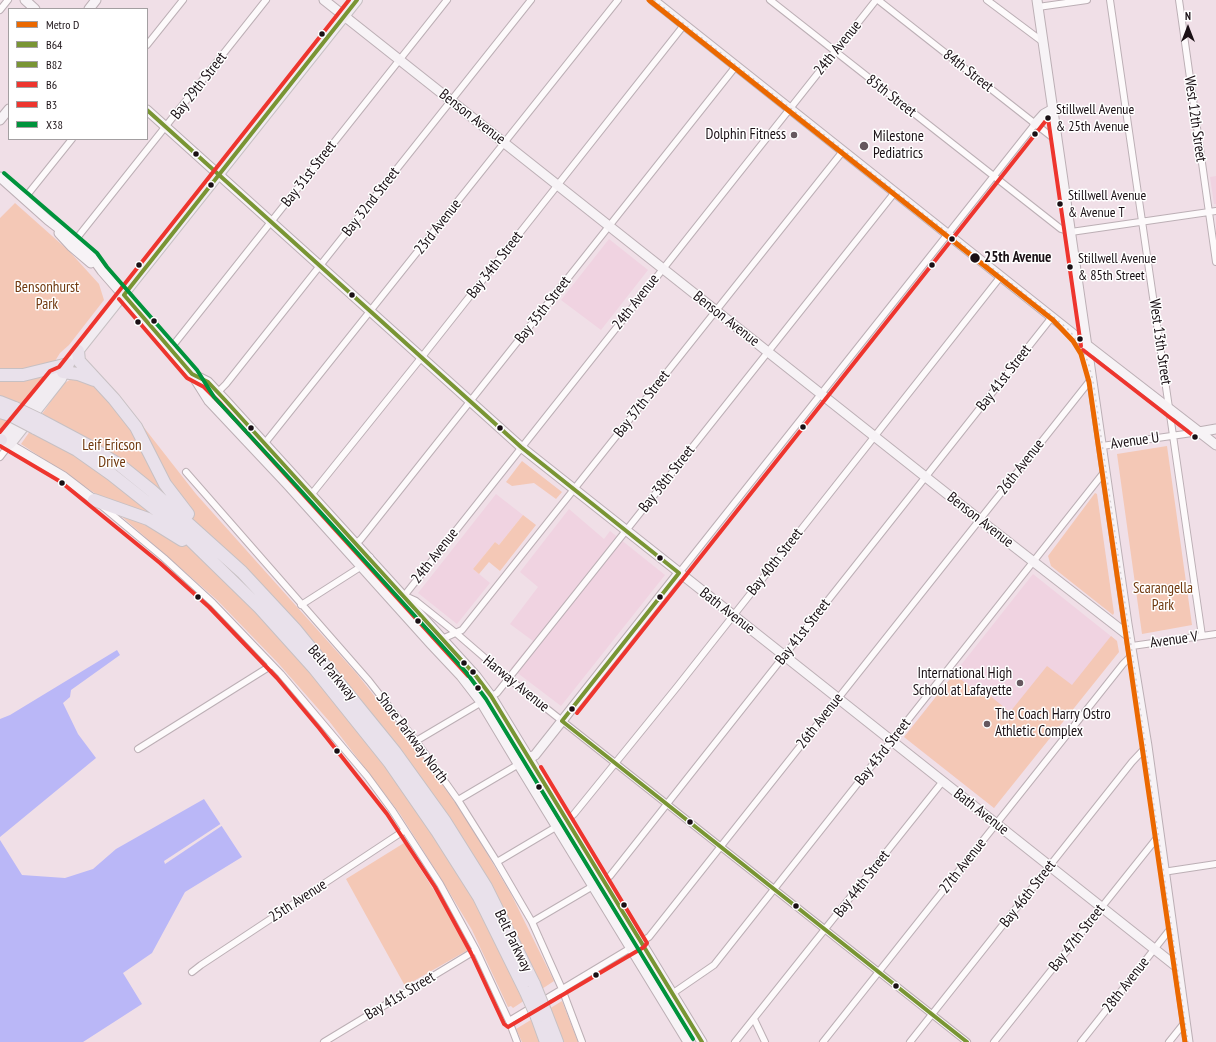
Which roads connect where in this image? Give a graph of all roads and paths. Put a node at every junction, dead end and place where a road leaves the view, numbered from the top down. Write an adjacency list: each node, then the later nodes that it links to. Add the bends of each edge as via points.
1 (8, 0): 21 (street)
2 (25, 0): 19 (main road)
3 (96, 0): 20 (main road)
4 (183, 0): 25 (street)
5 (266, 0): 36 (street, Bay 29th Street)
6 (324, 0): 22 (main road, Benson Avenue)
7 (356, 0): 22 (main road)
8 (447, 0): 27 (street, Bay 31st Street)
9 (531, 0): 29 (street, Bay 32nd Street)
10 (618, 0): 39 (street, 23rd Avenue)
11 (653, 0): 23 (main road)
12 (770, 0): 26 (street, 85th Street)
13 (877, 0): 26 (street, 24th Avenue); 35 (street, 84th Street)
14 (988, 0): 24 (street)
15 (1086, 0): 18 (street)
16 (1110, 0): 50 (street, West 13th Street)
17 (1179, 0): 47 (street, West 12th Street)
18 (1038, 3): 24 (main road)
19 (34, 8)
20 (90, 8)
21 (0, 10)
22 (344, 16): 27 (main road, Benson Avenue); 41 (main road)
23 (684, 25): 28 (main road); 44 (street, Bay 34th Street)
24 (1043, 42): 31 (main road)
25 (148, 44)
26 (835, 52): 30 (street, 24th Avenue); 42 (street, 85th Street)
27 (400, 60): 29 (main road, Benson Avenue); 49 (street, Bay 31st Street)
28 (736, 66): 30 (main road); 51 (street, Bay 35th Street)
29 (451, 101): 39 (main road, Benson Avenue); 56 (street, Bay 32nd Street)
30 (790, 108): 40 (main road); 57 (street, 24th Avenue)
31 (1052, 109): 35 (main road); 38 (main road)
32 (8, 110): 34 (main road)
33 (148, 111): 36 (main road, Bath Avenue)
34 (0, 120)
35 (1035, 124): 38 (street, 84th Street); 42 (street)
36 (166, 127): 41 (main road, Bath Avenue); 54 (street, Bay 29th Street)
37 (71, 140): 46 (street)
38 (1057, 141): 52 (main road)
39 (504, 143): 44 (main road, Benson Avenue); 61 (street, 23rd Avenue)
40 (843, 151): 45 (main road); 60 (street, Bay 37th Street)
41 (218, 174): 49 (main road, Bath Avenue); 59 (main road)
42 (993, 177): 52 (street, 85th Street, via 1061,229); 53 (street)
43 (0, 178): 46 (main road)
44 (558, 186): 51 (main road, Benson Avenue); 67 (street, Bay 34th Street)
45 (895, 192): 53 (main road); 66 (street, Bay 38th Street)
46 (24, 199): 54 (main road)
47 (1209, 212): 48 (street); 50 (street); 55 (street, West 12th Street)
48 (1216, 212)
49 (271, 222): 56 (main road, Bath Avenue); 64 (street, Bay 31st Street)
50 (1142, 222): 52 (street); 78 (street, West 13th Street)
51 (609, 226): 57 (main road, Benson Avenue); 77 (street, Bay 35th Street)
52 (1071, 232): 63 (main road)
53 (948, 234): 58 (main road); 74 (street)
54 (73, 243): 59 (main road, via 92,257)
55 (1216, 262)
56 (320, 266): 61 (main road, Bath Avenue); 73 (street, Bay 32nd Street)
57 (663, 269): 60 (main road, Benson Avenue); 89 (street, 24th Avenue)
58 (1001, 276): 62 (main road); 84 (street, Bay 40th Street)
59 (124, 295): 64 (main road); 65 (main road)
60 (716, 311): 66 (main road, Benson Avenue); 95 (street, Bay 37th Street)
61 (370, 312): 67 (main road, Bath Avenue); 86 (street, 23rd Avenue)
62 (1052, 317): 63 (main road); 94 (street, Bay 41st Street)
63 (1087, 345): 71 (main road); 78 (main road)
64 (171, 348): 69 (main road)
65 (78, 351): 68 (main road); 72 (highway, via 79,361)
66 (768, 352): 74 (main road, Benson Avenue); 100 (street, Bay 38th Street)
67 (421, 358): 77 (main road, Bath Avenue); 96 (street, Bay 34th Street)
68 (65, 368): 70 (highway, via 23,375); 72 (highway); 85 (main road, via 61,379)
69 (192, 374): 73 (main road, via 208,382); 75 (main road)
70 (0, 375)
71 (1092, 378): 88 (main road); 99 (street, 26th Avenue)
72 (99, 382): 106 (highway, via 136,427 165,484 177,501)
73 (218, 392): 75 (street, Bay 32nd Street); 86 (main road)
74 (821, 394): 84 (main road, Benson Avenue); 107 (street)
75 (209, 401): 90 (main road)
76 (0, 402): 79 (highway, Belt Parkway)
77 (470, 402): 89 (main road, Bath Avenue); 101 (street, Bay 35th Street)
78 (1168, 408): 82 (main road); 83 (street, West 13th Street)
79 (8, 412): 80 (highway, Belt Parkway, bridge)
80 (38, 424): 106 (highway, Belt Parkway, via 87,445 120,466 170,506); 108 (highway, Belt Parkway, via 143,498)
81 (1216, 429): 82 (main road, Avenue U)
82 (1199, 432): 83 (street, Avenue U); 87 (main road)
83 (1173, 435): 88 (street, Avenue U); 116 (street, West 13th Street)
84 (874, 437): 94 (main road, Benson Avenue); 112 (street, Bay 40th Street)
85 (3, 442): 91 (street); 97 (main road, via 64,476)
86 (265, 444): 90 (street, 23rd Avenue); 96 (main road)
87 (1216, 445)
88 (1102, 446): 92 (main road)
89 (521, 447): 95 (main road, Bath Avenue); 109 (street, 24th Avenue)
90 (258, 453): 98 (main road)
91 (0, 457)
92 (1105, 471): 104 (street, Bay 43rd Street); 115 (main road)
93 (186, 472): 111 (street, Shore Parkway North)
94 (926, 478): 99 (main road, Benson Avenue); 120 (street, Bay 41st Street)
95 (574, 490): 100 (main road, Bath Avenue); 113 (street, Bay 37th Street, via 462,630)
96 (311, 495): 98 (street, Bay 34th Street); 101 (main road)
97 (94, 500): 108 (highway, via 166,529); 121 (street, via 214,603)
98 (303, 502): 102 (main road)
99 (979, 520): 104 (main road, Benson Avenue); 124 (street, 26th Avenue)
100 (626, 530): 107 (main road, Bath Avenue); 122 (street, Bay 38th Street)
101 (356, 543): 102 (street, Bay 35th Street); 103 (main road)
102 (348, 551): 105 (main road)
103 (370, 558): 105 (street); 109 (main road)
104 (1033, 562): 115 (main road, Benson Avenue); 128 (street, Bay 43rd Street)
105 (362, 566): 110 (main road); 111 (street)
106 (242, 572): 161 (highway, Belt Parkway, via 320,658 420,786 486,887)
107 (679, 573): 112 (main road, Bath Avenue); 126 (main road)
108 (228, 578): 161 (highway, Belt Parkway, via 260,608 314,668 390,763 459,864)
109 (404, 596): 110 (street, 24th Avenue); 113 (street, Harway Avenue, via 416,601); 117 (main road)
110 (396, 603): 118 (main road)
111 (301, 605): 127 (street, Shore Parkway North, via 369,681)
112 (733, 615): 120 (main road, Bath Avenue); 132 (street, Bay 40th Street)
113 (456, 633): 117 (street, Bay 37th Street); 122 (street, Harway Avenue)
114 (1216, 634): 116 (street, Avenue V)
115 (1129, 636): 119 (main road)
116 (1202, 636): 119 (street, Avenue V)
117 (444, 640): 118 (street, Bay 37th Street); 123 (main road)
118 (431, 644): 125 (main road)
119 (1133, 650): 129 (main road); 138 (street, 27th Avenue)
120 (784, 656): 124 (main road, Bath Avenue); 136 (street, Bay 41st Street)
121 (272, 665): 130 (street); 140 (street, via 367,776)
122 (508, 678): 123 (street, Bay 38th Street, via 497,693); 126 (street, Harway Avenue)
123 (491, 696): 125 (street, Bay 38th Street); 131 (main road)
124 (838, 698): 128 (main road, Bath Avenue); 142 (street, 26th Avenue)
125 (481, 702): 127 (street, Bay 38th Street); 133 (main road)
126 (562, 721): 131 (main road, via 535,755); 132 (street, Harway Avenue)
127 (416, 741): 135 (street, Shore Parkway North)
128 (891, 741): 134 (main road, Bath Avenue); 149 (street, Bay 43rd Street)
129 (1147, 746): 141 (main road); 145 (street, Bay 46th Street)
130 (138, 749)
131 (528, 758): 133 (main road); 137 (main road)
132 (615, 763): 136 (street, Harway Avenue); 137 (street, Bay 40th Street)
133 (519, 764): 135 (street); 139 (main road)
134 (943, 782): 138 (main road, Bath Avenue); 153 (street, Bay 44th Street)
135 (458, 800): 143 (street, Shore Parkway North)
136 (667, 804): 142 (street, Harway Avenue); 147 (street, Bay 41st Street, via 610,876)
137 (566, 821): 139 (street, Bay 40th Street); 147 (main road)
138 (996, 824): 145 (main road, Bath Avenue); 160 (street, 27th Avenue)
139 (556, 826): 143 (street, Bay 40th Street); 148 (main road)
140 (405, 830): 157 (street, via 440,884); 159 (street, 25th Avenue)
141 (1160, 834): 146 (main road); 150 (street, Bay 47th Street)
142 (720, 846): 149 (street, Harway Avenue); 154 (street, 26th Avenue, via 649,937)
143 (497, 862): 151 (street, Shore Parkway North)
144 (1216, 864): 146 (street)
145 (1050, 866): 150 (main road, Bath Avenue); 166 (street, Bay 46th Street)
146 (1163, 872): 152 (main road)
147 (603, 880): 148 (street, Bay 41st Street); 154 (main road)
148 (593, 885): 151 (street, Bay 41st Street); 155 (main road)
149 (774, 889): 153 (street, Harway Avenue); 163 (street, Bay 43rd Street, via 714,965)
150 (1101, 907): 156 (main road, Bath Avenue); 182 (street, Bay 47th Street)
151 (532, 922): 162 (street, Shore Parkway North)
152 (1171, 928): 156 (street, 28th Avenue); 158 (main road)
153 (825, 930): 160 (street, Harway Avenue); 167 (street, Bay 44th Street)
154 (641, 942): 155 (street, 26th Avenue); 163 (main road)
155 (631, 948): 162 (street, 26th Avenue); 164 (main road)
156 (1154, 949): 158 (main road, Bath Avenue); 183 (street, 28th Avenue)
157 (476, 950): 168 (street); 170 (street, Bay 41st Street)
158 (1177, 967): 169 (main road)
159 (192, 972)
160 (879, 972): 166 (street, Harway Avenue); 179 (street, 27th Avenue)
161 (530, 988): 165 (highway, Belt Parkway, bridge)
162 (562, 989): 168 (street, 26th Avenue); 174 (street, Shore Parkway North)
163 (672, 994): 164 (street, Bay 43rd Street); 176 (main road)
164 (663, 1000): 175 (main road)
165 (541, 1014): 172 (highway, Belt Parkway); 173 (highway, Belt Parkway)
166 (932, 1014): 180 (street, Bay 46th Street); 181 (street, Harway Avenue)
167 (754, 1019): 177 (street, Bay 44th Street); 178 (street)
168 (509, 1021): 171 (street)
169 (1185, 1022): 184 (street); 185 (main road)
170 (324, 1042)
171 (517, 1042)
172 (546, 1042)
173 (557, 1042)
174 (582, 1042)
175 (688, 1042)
176 (702, 1042)
177 (735, 1042)
178 (765, 1042)
179 (823, 1042)
180 (910, 1042)
181 (967, 1042)
182 (994, 1042)
183 (1081, 1042)
184 (1169, 1042)
185 (1188, 1042)

